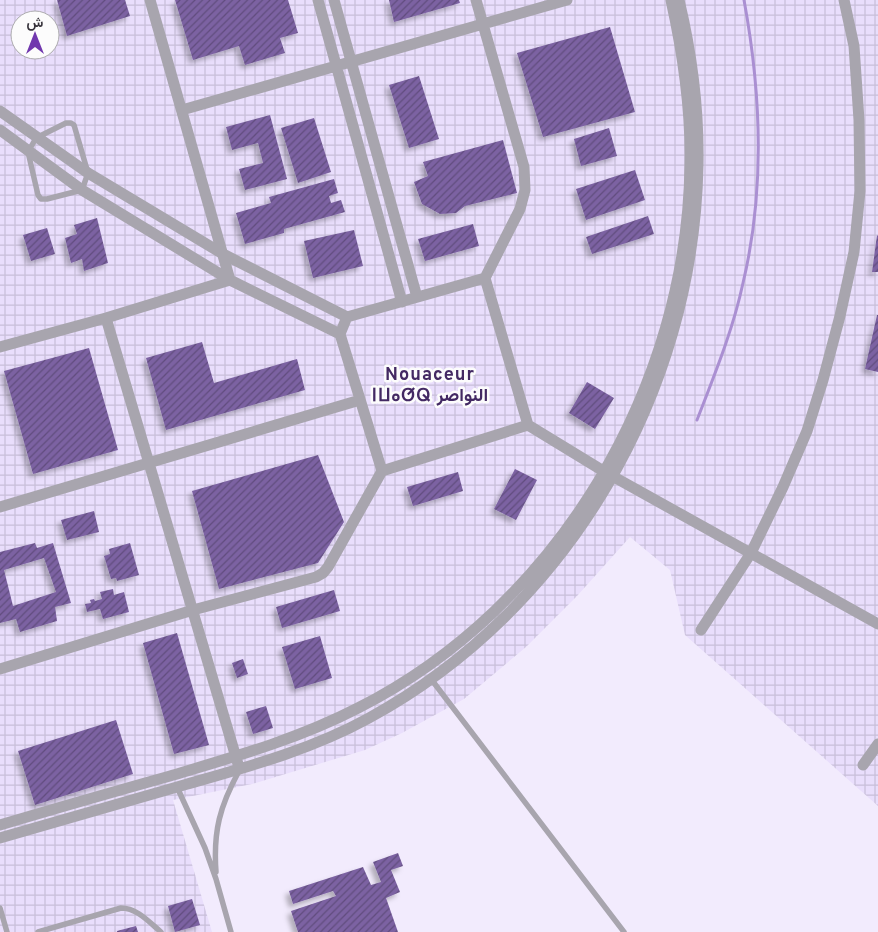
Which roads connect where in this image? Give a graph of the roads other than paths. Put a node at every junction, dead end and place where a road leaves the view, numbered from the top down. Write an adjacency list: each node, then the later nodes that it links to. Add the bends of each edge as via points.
1 (150, 0): 12 (street)
2 (318, 0): 11 (street)
3 (334, 0): 10 (street)
4 (476, 0): 9 (street)
5 (567, 0): 9 (street)
6 (671, 0): 17 (street, via 688,96)
7 (679, 0): 17 (street, via 696,96)
8 (844, 0): 35 (street, via 854,46 859,120 860,191 854,252 823,380 806,431)
9 (483, 23): 10 (street); 21 (street, via 524,167 525,190 520,210)
10 (352, 62): 11 (street); 23 (street)
11 (337, 67): 12 (street); 24 (street)
12 (182, 110): 20 (street)
13 (0, 111): 15 (street)
14 (0, 130): 16 (street)
15 (36, 138): 16 (lane); 18 (street); 18 (lane, via 66,123 73,124)
16 (28, 152): 19 (street); 19 (lane, via 41,199)
17 (694, 163): 33 (street, via 695,217 684,270 651,374)
18 (88, 173): 19 (lane); 20 (street)
19 (82, 190): 22 (street)
20 (223, 254): 22 (street); 25 (street)
21 (484, 278): 23 (street); 30 (street)
22 (230, 280): 26 (street); 27 (street)
23 (416, 298): 24 (street)
24 (402, 302): 25 (street)
25 (347, 317): 27 (street)
26 (106, 318): 28 (street); 31 (street)
27 (340, 334): 29 (street)
28 (0, 347)
29 (360, 400): 31 (street); 32 (street)
30 (528, 425): 32 (street); 33 (street)
31 (149, 464): 34 (street); 36 (street)
32 (382, 471): 36 (street, via 323,573)
33 (609, 474): 35 (street); 40 (street, via 602,496 545,575 481,641); 42 (street, via 536,567 472,631 437,659 353,711 287,740)
34 (0, 507)
35 (751, 554): 37 (street); 38 (street)
36 (193, 610): 39 (street); 42 (street)
37 (878, 624)
38 (701, 630)
39 (0, 669)
40 (431, 679): 44 (street, via 376,714 326,739); 55 (lane)
41 (878, 744): 43 (street)
42 (236, 757): 44 (street); 45 (street)
43 (862, 765)
44 (239, 769): 46 (street); 49 (lane, via 226,795 218,822 214,851)
45 (171, 776): 46 (street); 47 (street)
46 (177, 787): 48 (street); 49 (lane)
47 (0, 825)
48 (1, 836)
49 (216, 879): 54 (lane)
50 (0, 908): 51 (lane)
51 (7, 932)
52 (38, 932): 53 (lane, via 121,908 138,913)
53 (161, 932)
54 (232, 932)
55 (624, 932)

